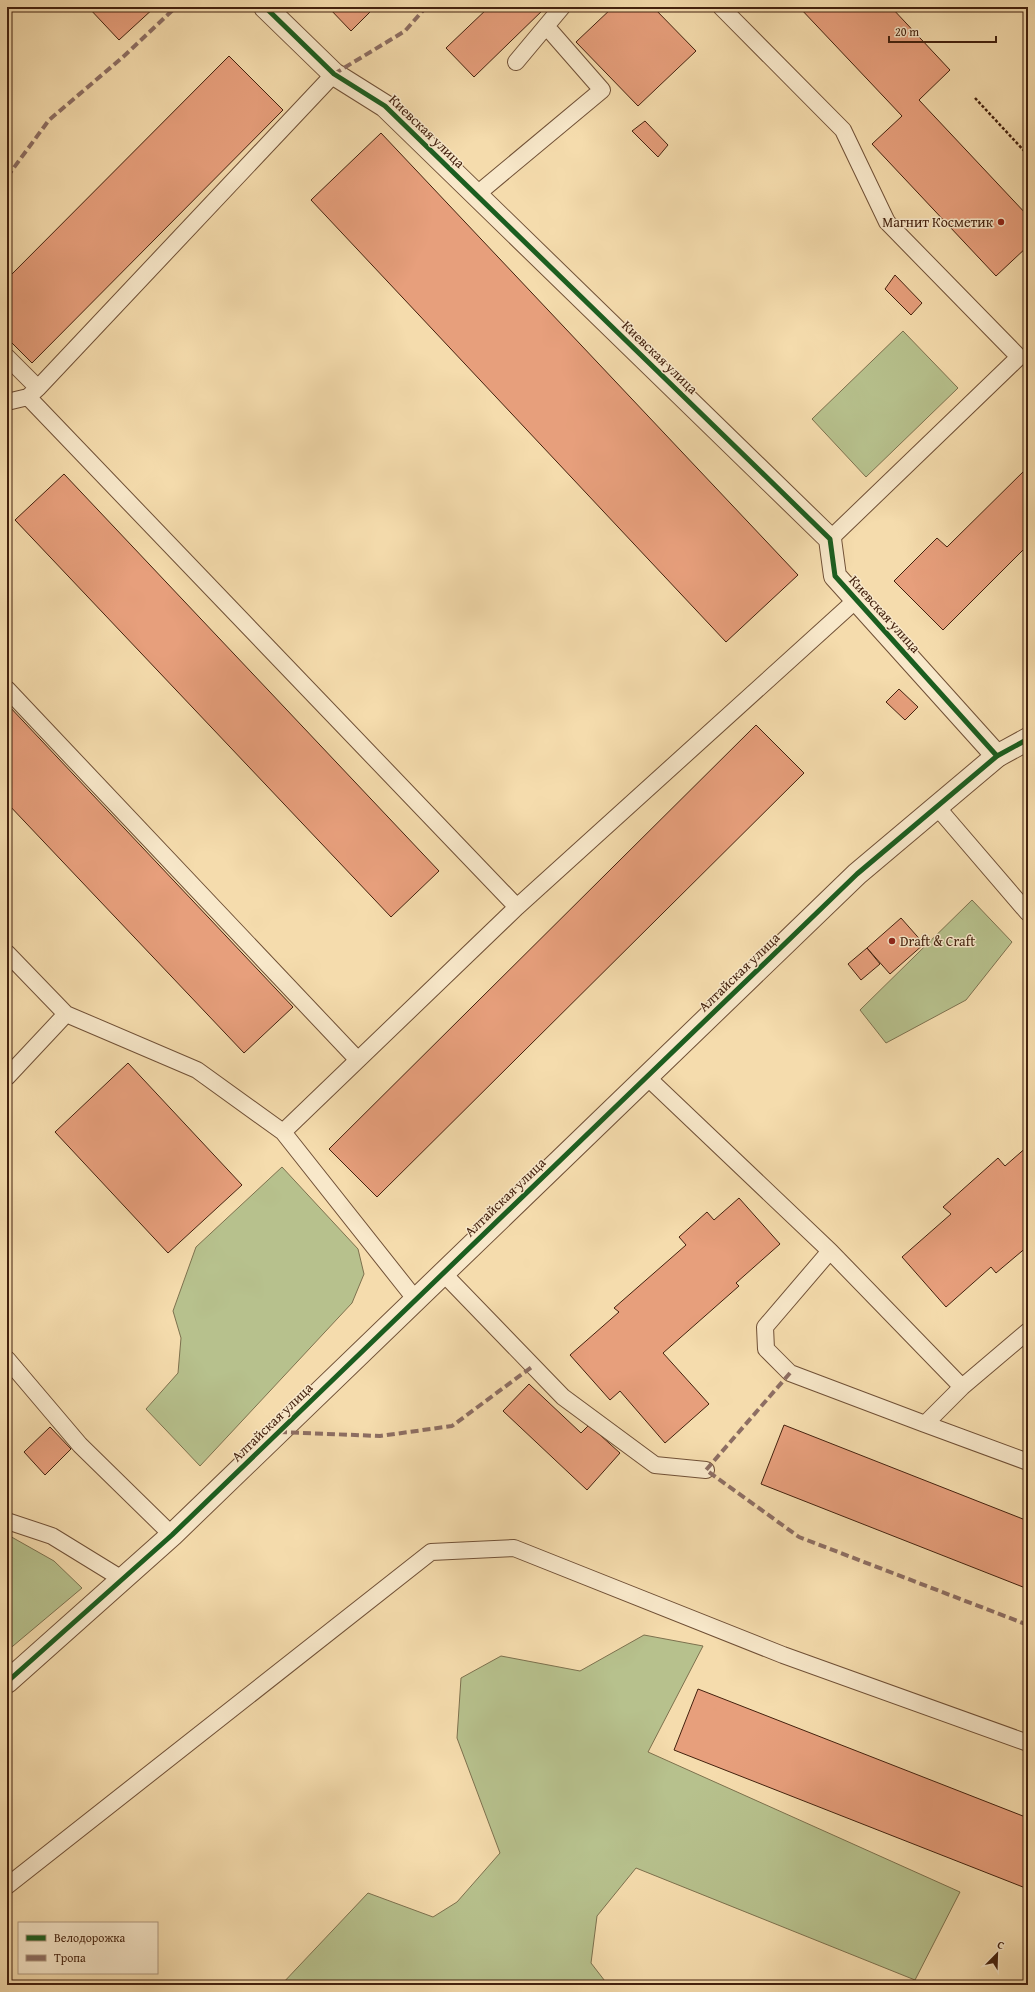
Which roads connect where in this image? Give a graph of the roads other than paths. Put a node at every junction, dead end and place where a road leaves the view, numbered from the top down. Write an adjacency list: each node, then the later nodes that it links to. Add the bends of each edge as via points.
1 (265, 7): 6 (street, Киевская улица)
2 (562, 7): 4 (lane)
3 (721, 7): 8 (lane, via 843,130 887,222)
4 (546, 26): 5 (lane); 7 (lane, via 602,90)
5 (516, 62)
6 (334, 74): 7 (street, Киевская улица, via 385,106); 10 (lane)
7 (476, 195): 12 (street, Киевская улица)
8 (1024, 352): 12 (lane)
9 (7, 357): 10 (lane)
10 (33, 392): 11 (lane); 18 (lane)
11 (7, 402)
12 (830, 539): 13 (street, Киевская улица, via 835,576)
13 (856, 600): 16 (street, Киевская улица); 18 (lane)
14 (7, 689): 22 (lane)
15 (1028, 739): 16 (street, Алтайская улица)
16 (997, 756): 17 (street, Алтайская улица)
17 (937, 807): 19 (lane); 24 (street, Алтайская улица, via 857,874)
18 (516, 907): 22 (lane)
19 (1028, 913)
20 (7, 953): 21 (lane)
21 (66, 1014): 23 (lane); 25 (lane, via 197,1070)
22 (357, 1059): 25 (lane)
23 (7, 1077)
24 (647, 1077): 26 (lane); 27 (street, Алтайская улица)
25 (283, 1132): 28 (lane)
26 (830, 1251): 31 (lane); 32 (lane, via 765,1326 766,1349 790,1373)
27 (443, 1274): 28 (street, Алтайская улица); 34 (lane, via 563,1397 655,1465)
28 (416, 1300): 36 (street, Алтайская улица)
29 (1028, 1331): 31 (lane)
30 (7, 1359): 36 (lane, via 80,1445)
31 (962, 1387): 32 (lane)
32 (924, 1424): 33 (lane)
33 (1028, 1462)
34 (706, 1470)
35 (7, 1521): 37 (lane, via 52,1536)
36 (172, 1535): 37 (street, Алтайская улица)
37 (122, 1580): 38 (street, Алтайская улица)
38 (7, 1682)
39 (1028, 1743): 40 (lane, via 783,1655 514,1548 431,1552)
40 (7, 1886)

